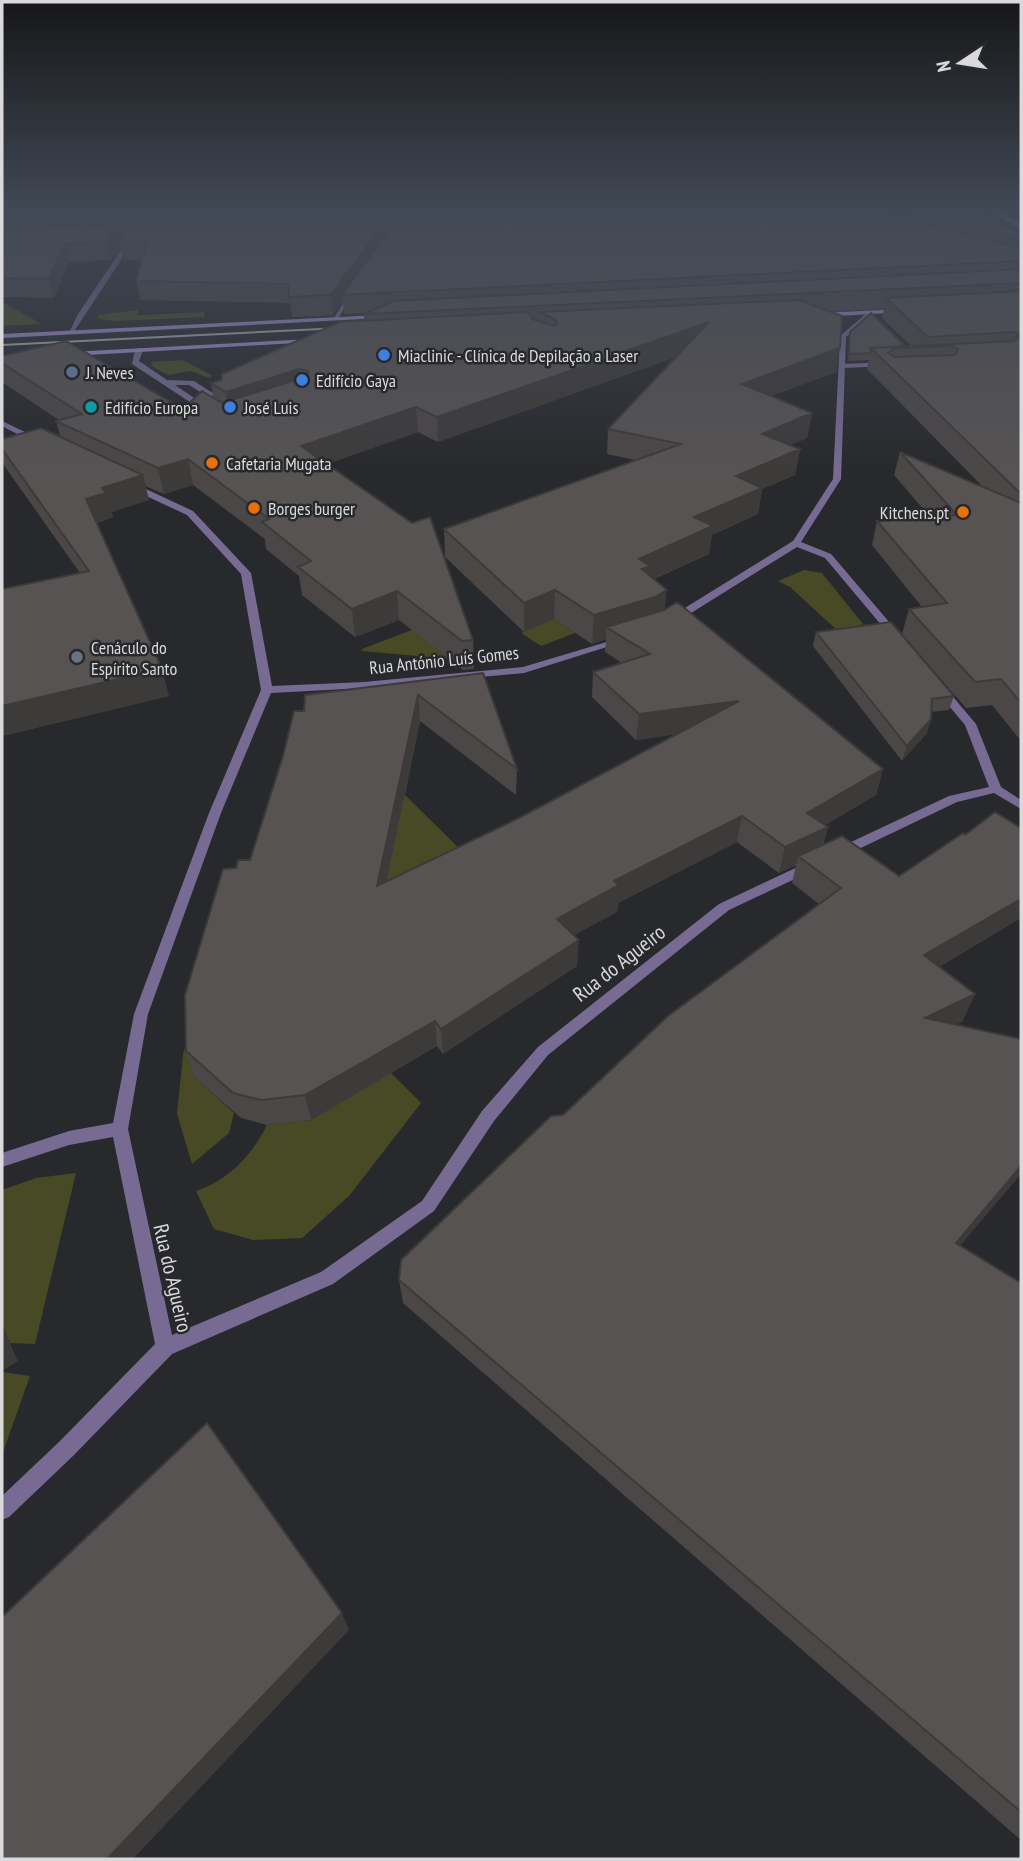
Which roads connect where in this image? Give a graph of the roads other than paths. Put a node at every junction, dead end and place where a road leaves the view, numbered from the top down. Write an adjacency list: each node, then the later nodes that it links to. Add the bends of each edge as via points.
1 (91, 299): 10 (street)
2 (348, 299): 7 (street)
3 (912, 311): 4 (main road)
4 (870, 313): 6 (main road); 8 (street); 12 (street)
5 (394, 316): 7 (main road)
6 (806, 316)
7 (335, 319): 10 (main road)
8 (878, 322)
9 (832, 331): 12 (street)
10 (71, 332): 11 (main road); 15 (main road, via 73,344)
11 (2, 335)
12 (843, 336): 18 (street)
13 (319, 341): 14 (main road, via 306,346)
14 (139, 350): 15 (main road); 20 (street, via 135,362)
15 (83, 353): 16 (main road)
16 (58, 354)
17 (894, 363): 18 (street)
18 (843, 370): 19 (street); 26 (street, via 837,479)
19 (889, 373)
20 (163, 382): 21 (street, via 191,383); 22 (street)
21 (221, 401)
22 (218, 416)
23 (3, 425): 24 (street)
24 (44, 444)
25 (117, 479): 31 (street, via 190,513 246,572)
26 (796, 542): 27 (street); 29 (street, via 828,556)
27 (657, 630)
28 (630, 638): 31 (street, Rua António Luís Gomes, via 524,670)
29 (908, 650)
30 (935, 682): 32 (street, via 970,723)
31 (267, 690): 34 (street, Rua do Agueiro, via 215,813 141,1014)
32 (996, 789): 33 (street); 36 (street, Rua do Agueiro, via 953,799 724,907 543,1051 488,1116 429,1206 327,1278)
33 (1021, 805)
34 (120, 1129): 35 (street, via 69,1138); 36 (street, Rua do Agueiro)
35 (2, 1160)
36 (165, 1347): 37 (street)
37 (2, 1510)

